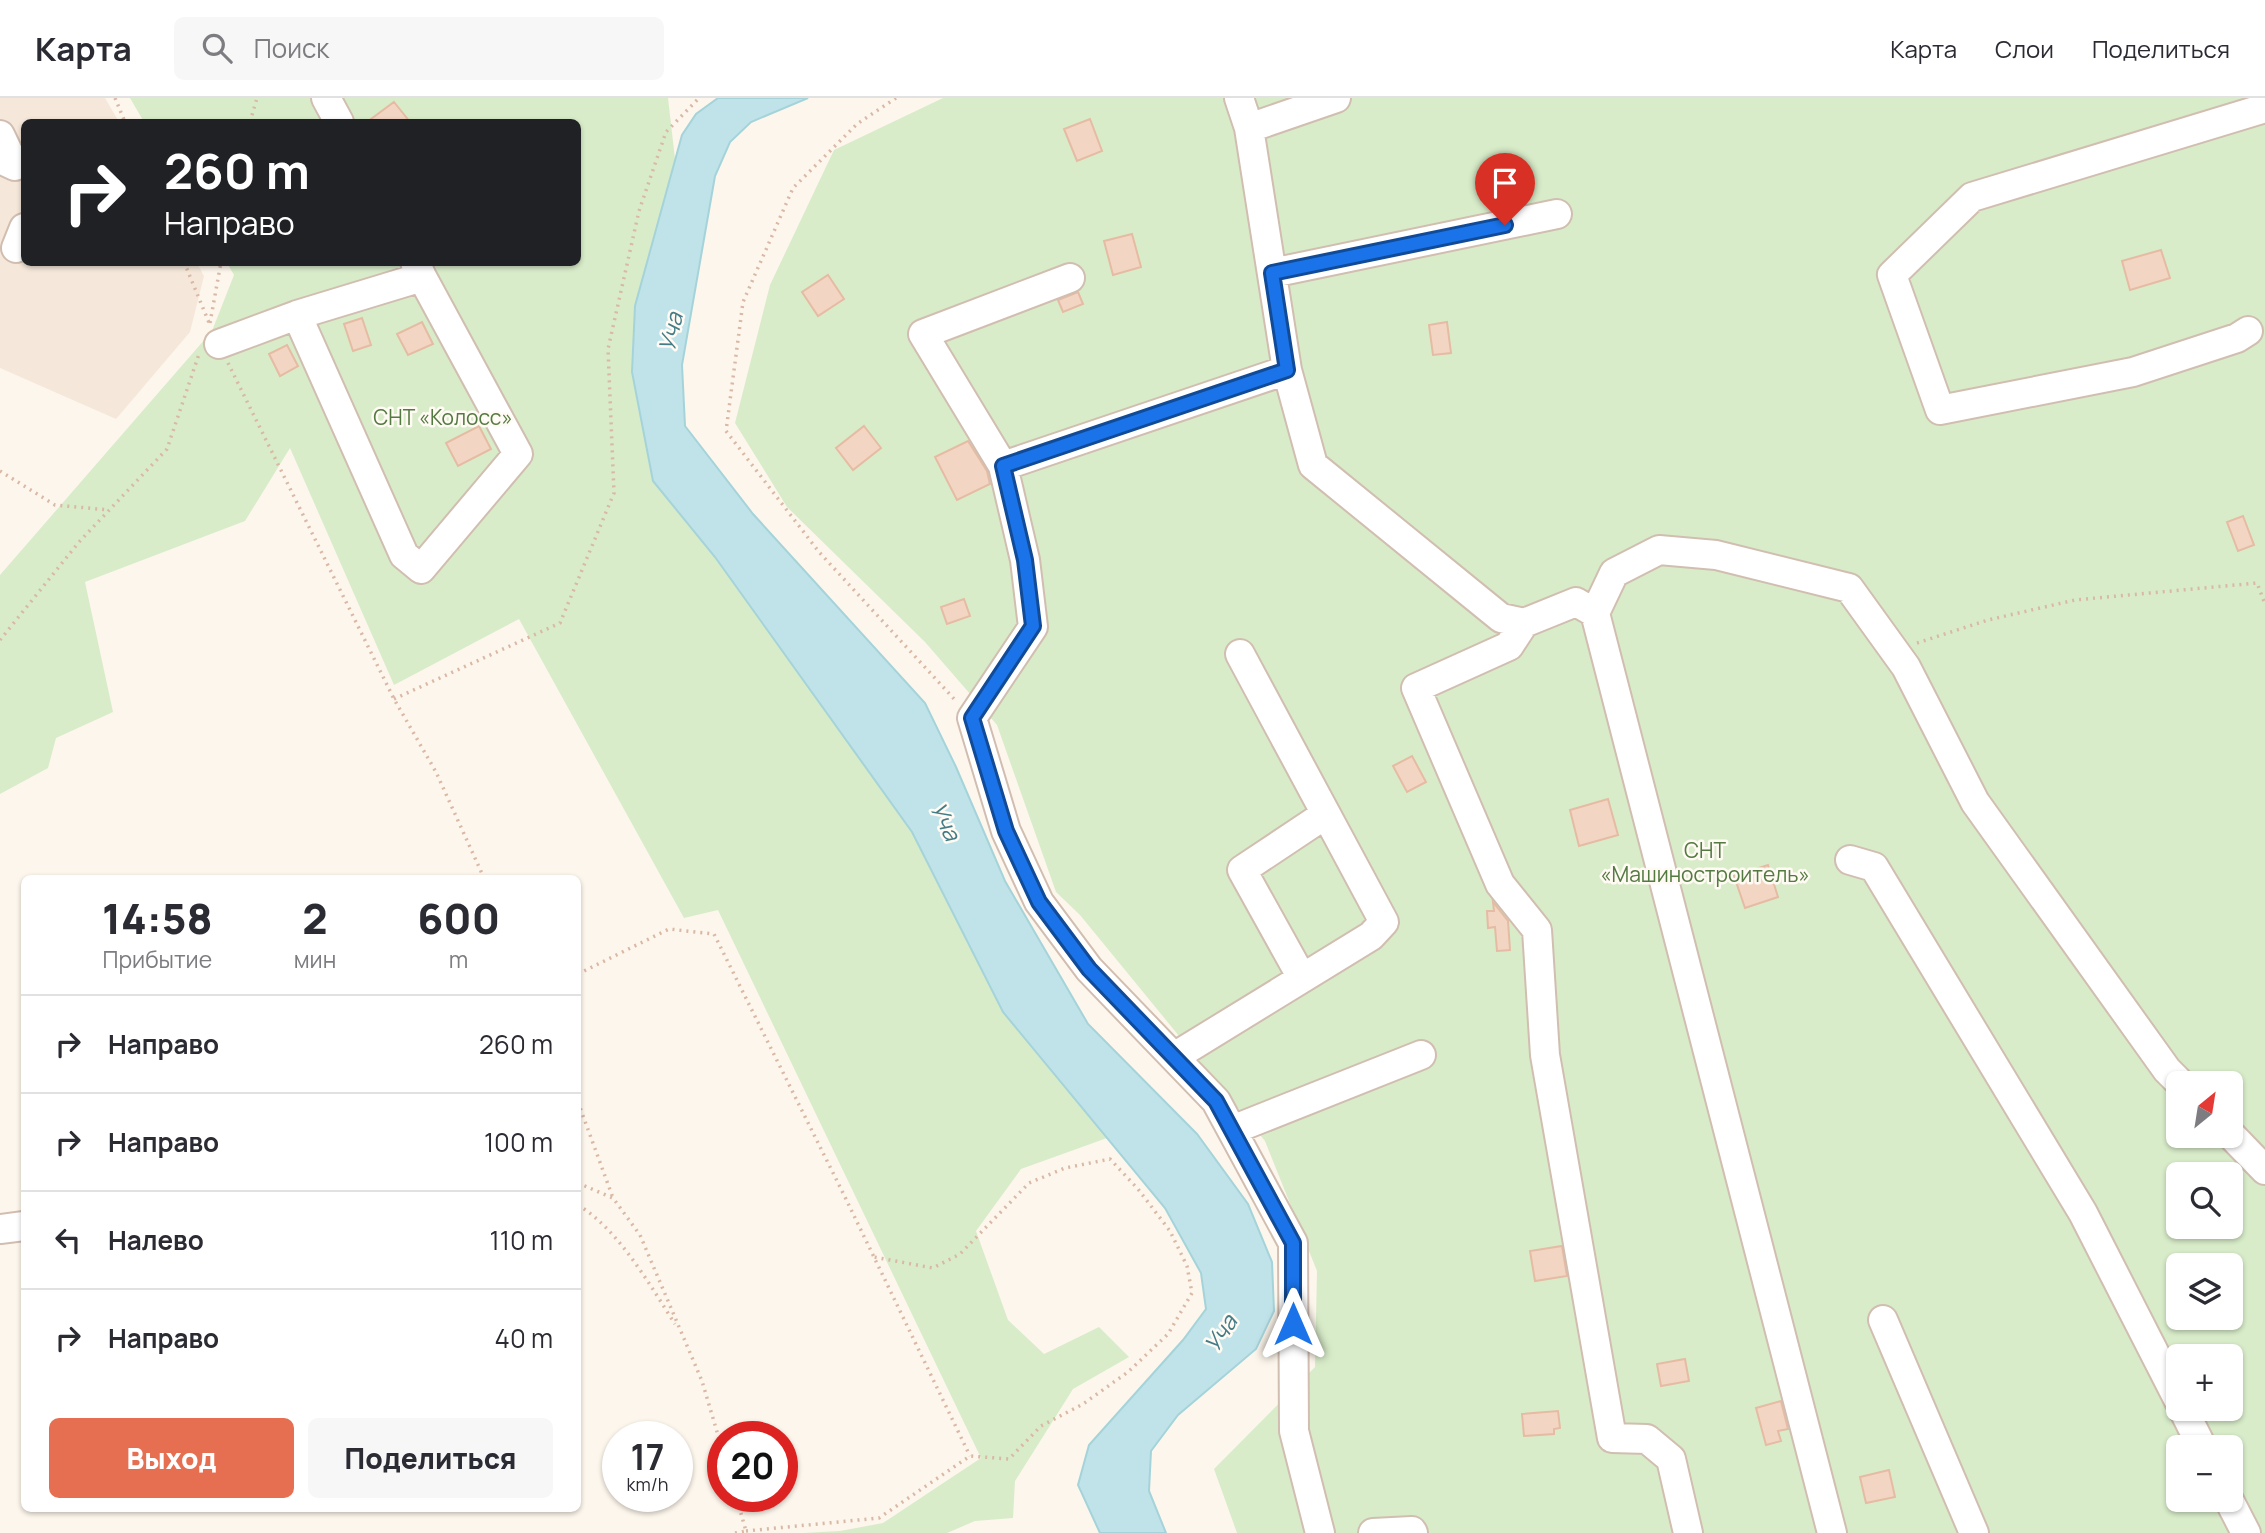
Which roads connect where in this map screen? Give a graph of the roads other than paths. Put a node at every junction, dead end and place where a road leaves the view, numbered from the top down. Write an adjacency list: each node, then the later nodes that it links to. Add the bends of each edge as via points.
1 (326, 98): 5 (lane)
2 (1239, 98): 6 (lane)
3 (1336, 98): 6 (lane)
4 (2265, 108): 14 (lane, via 1972,197 1892,275 1940,410 2133,372)
5 (337, 119)
6 (1249, 128): 11 (lane)
7 (0, 135): 8 (lane)
8 (13, 170)
9 (1557, 214): 11 (lane)
10 (418, 270): 13 (lane); 13 (lane, via 518,454 421,569 404,555)
11 (1272, 273): 16 (lane)
12 (1070, 278): 17 (lane, via 923,334)
13 (296, 314): 15 (lane)
14 (2248, 331)
15 (209, 338)
16 (1287, 370): 17 (lane); 19 (lane, via 1312,465 1501,618)
17 (1003, 466): 25 (lane, via 1025,560 1033,626 972,718 1006,831 1039,902 1089,969)
18 (1595, 613): 19 (lane, via 1576,602); 26 (lane, via 1614,573 1659,550 1716,555 1849,588 1906,667 1975,802); 39 (lane)
19 (1524, 623): 38 (lane, via 1508,646 1416,688 1500,884 1537,930 1545,1055 1612,1438 1647,1439 1671,1459)
20 (1240, 654): 21 (lane)
21 (1326, 814): 23 (lane, via 1384,922 1371,936); 23 (lane, via 1242,870)
22 (1850, 860): 33 (lane, via 1874,867 2083,1213)
23 (1302, 978): 25 (lane)
24 (1421, 1055): 27 (lane)
25 (1174, 1057): 27 (lane, via 1216,1101)
26 (2168, 1071)
27 (1231, 1130): 35 (lane, via 1293,1243 1294,1432)
28 (2244, 1148): 29 (lane)
29 (2265, 1170)
30 (21, 1226): 31 (lane)
31 (0, 1229)
32 (1883, 1320): 40 (lane)
33 (2166, 1376)
34 (2235, 1512): 41 (lane)
35 (1320, 1533)
36 (1373, 1533): 37 (lane)
37 (1413, 1533)
38 (1688, 1533)
39 (1832, 1533)
40 (1974, 1533)
41 (2246, 1533)

